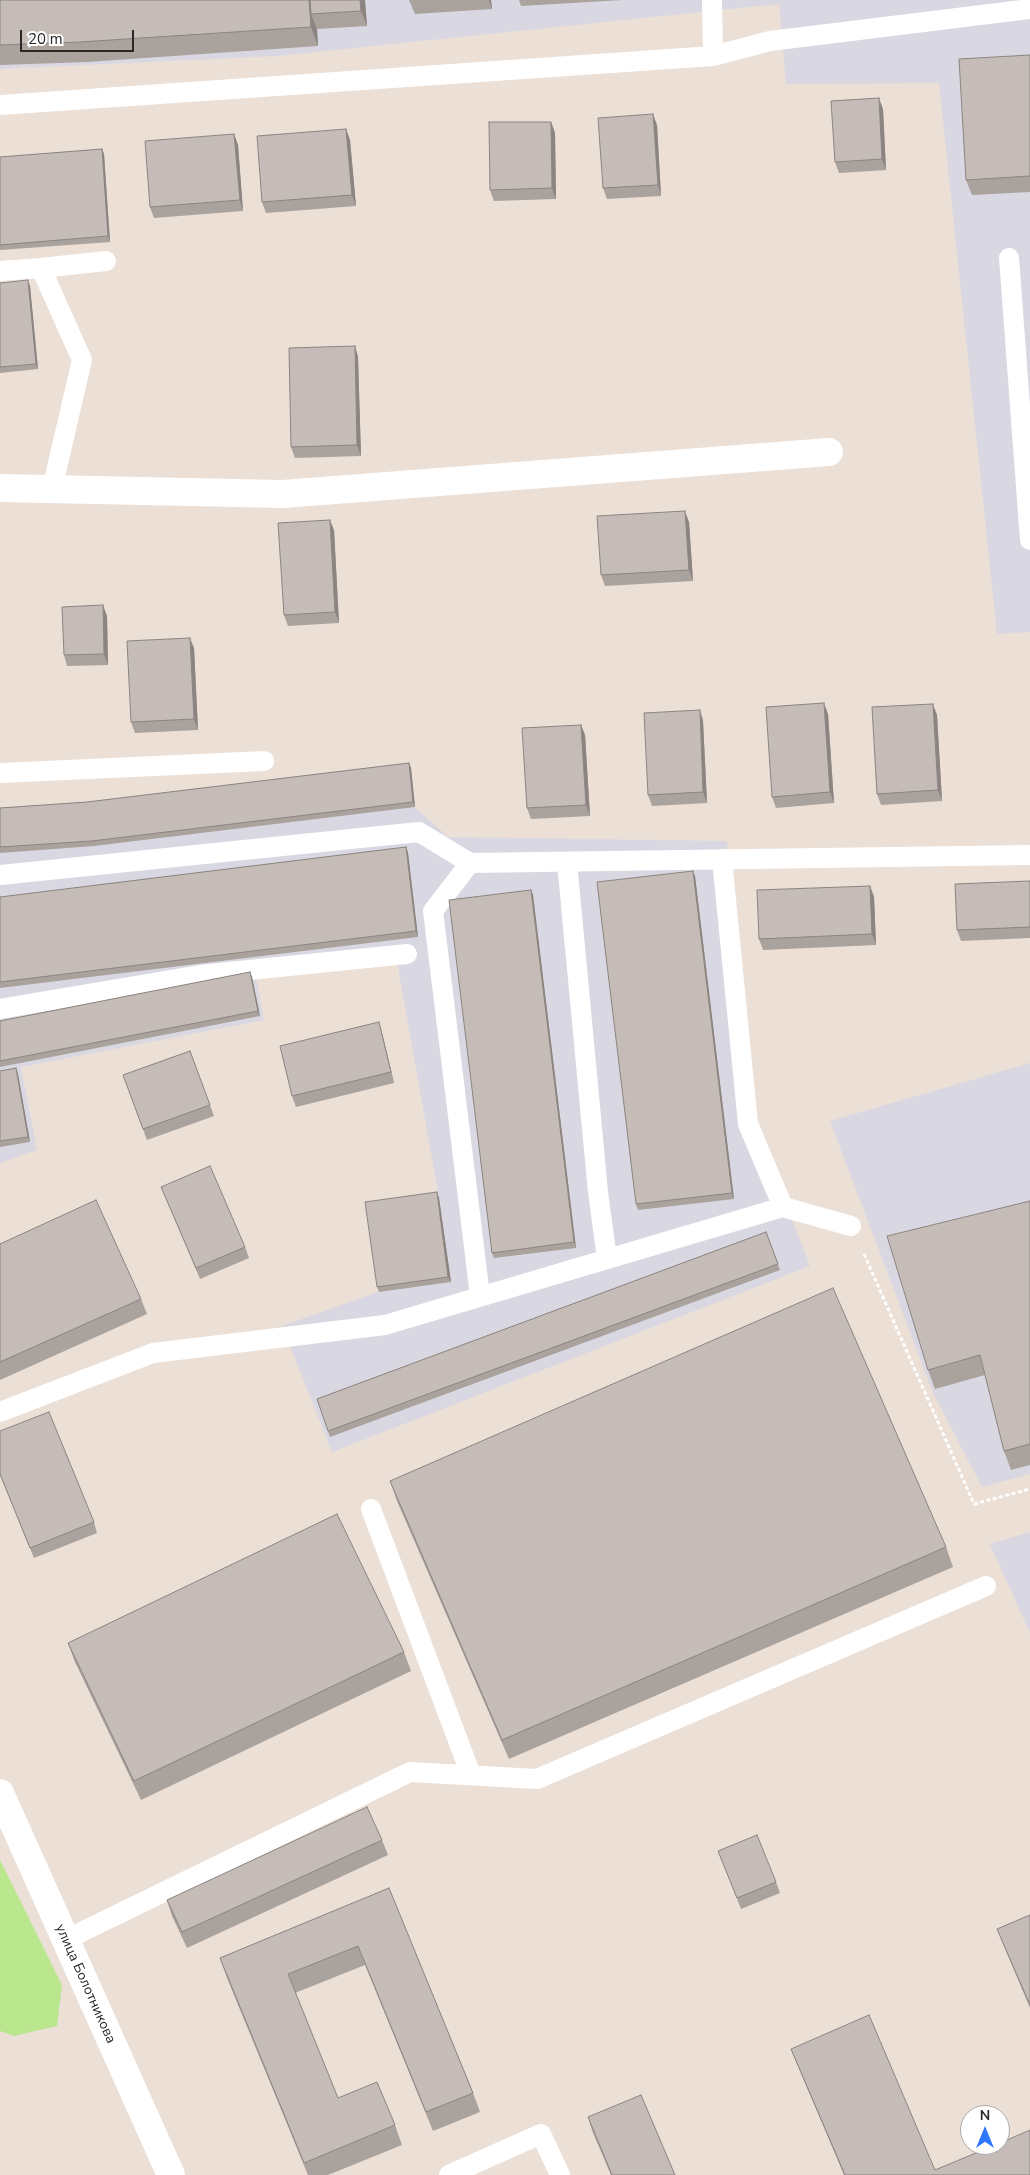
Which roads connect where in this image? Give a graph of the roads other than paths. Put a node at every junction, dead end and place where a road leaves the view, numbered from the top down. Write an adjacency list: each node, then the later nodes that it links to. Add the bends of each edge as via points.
1 (712, 0): 3 (lane)
2 (1030, 8): 3 (lane, via 770,41)
3 (713, 56): 4 (lane)
4 (0, 105)
5 (1008, 258): 12 (lane)
6 (106, 261): 7 (lane)
7 (41, 268): 8 (lane); 11 (lane, via 82,360)
8 (0, 271)
9 (829, 452): 11 (street, via 283,494)
10 (0, 488): 11 (street)
11 (52, 489)
12 (1030, 540)
13 (264, 761): 14 (lane)
14 (0, 773)
15 (1030, 855): 16 (lane)
16 (722, 859): 17 (lane); 22 (lane, via 748,1124)
17 (567, 862): 18 (lane); 24 (lane, via 597,1182)
18 (470, 863): 19 (lane, via 420,832); 25 (lane, via 432,911)
19 (0, 875)
20 (407, 954): 21 (lane, via 200,975)
21 (0, 1008)
22 (784, 1208): 23 (lane); 24 (lane)
23 (851, 1226)
24 (608, 1260): 25 (lane)
25 (480, 1296): 26 (lane, via 384,1325 153,1353)
26 (0, 1412)
27 (371, 1510): 29 (lane)
28 (986, 1586): 29 (lane, via 537,1779)
29 (471, 1775): 31 (lane, via 410,1772)
30 (0, 1793): 31 (street, улица Болотникова)
31 (65, 1940): 32 (street, улица Болотникова)
32 (171, 2175)
33 (449, 2175): 34 (lane, via 541,2134)
34 (560, 2175)

